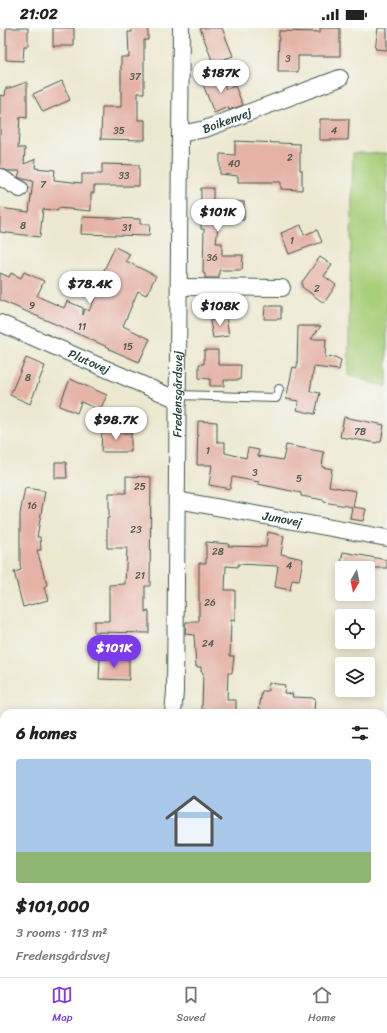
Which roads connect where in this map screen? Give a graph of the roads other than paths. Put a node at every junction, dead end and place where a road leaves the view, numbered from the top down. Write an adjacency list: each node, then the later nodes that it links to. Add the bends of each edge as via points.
1 (181, 28): 3 (street, Fredensgårdsvej)
2 (340, 78): 3 (street, Boikenvej, via 205,129)
3 (180, 134): 6 (street, Fredensgårdsvej)
4 (0, 177): 5 (street)
5 (20, 189)
6 (179, 287): 7 (street); 10 (street, Fredensgårdsvej)
7 (282, 288)
8 (0, 323): 10 (street, Plutovej)
9 (279, 389): 10 (lane, via 276,398)
10 (178, 398): 11 (street, Fredensgårdsvej)
11 (177, 500): 12 (street, Junovej); 13 (street, Fredensgårdsvej)
12 (387, 538)
13 (173, 709)

